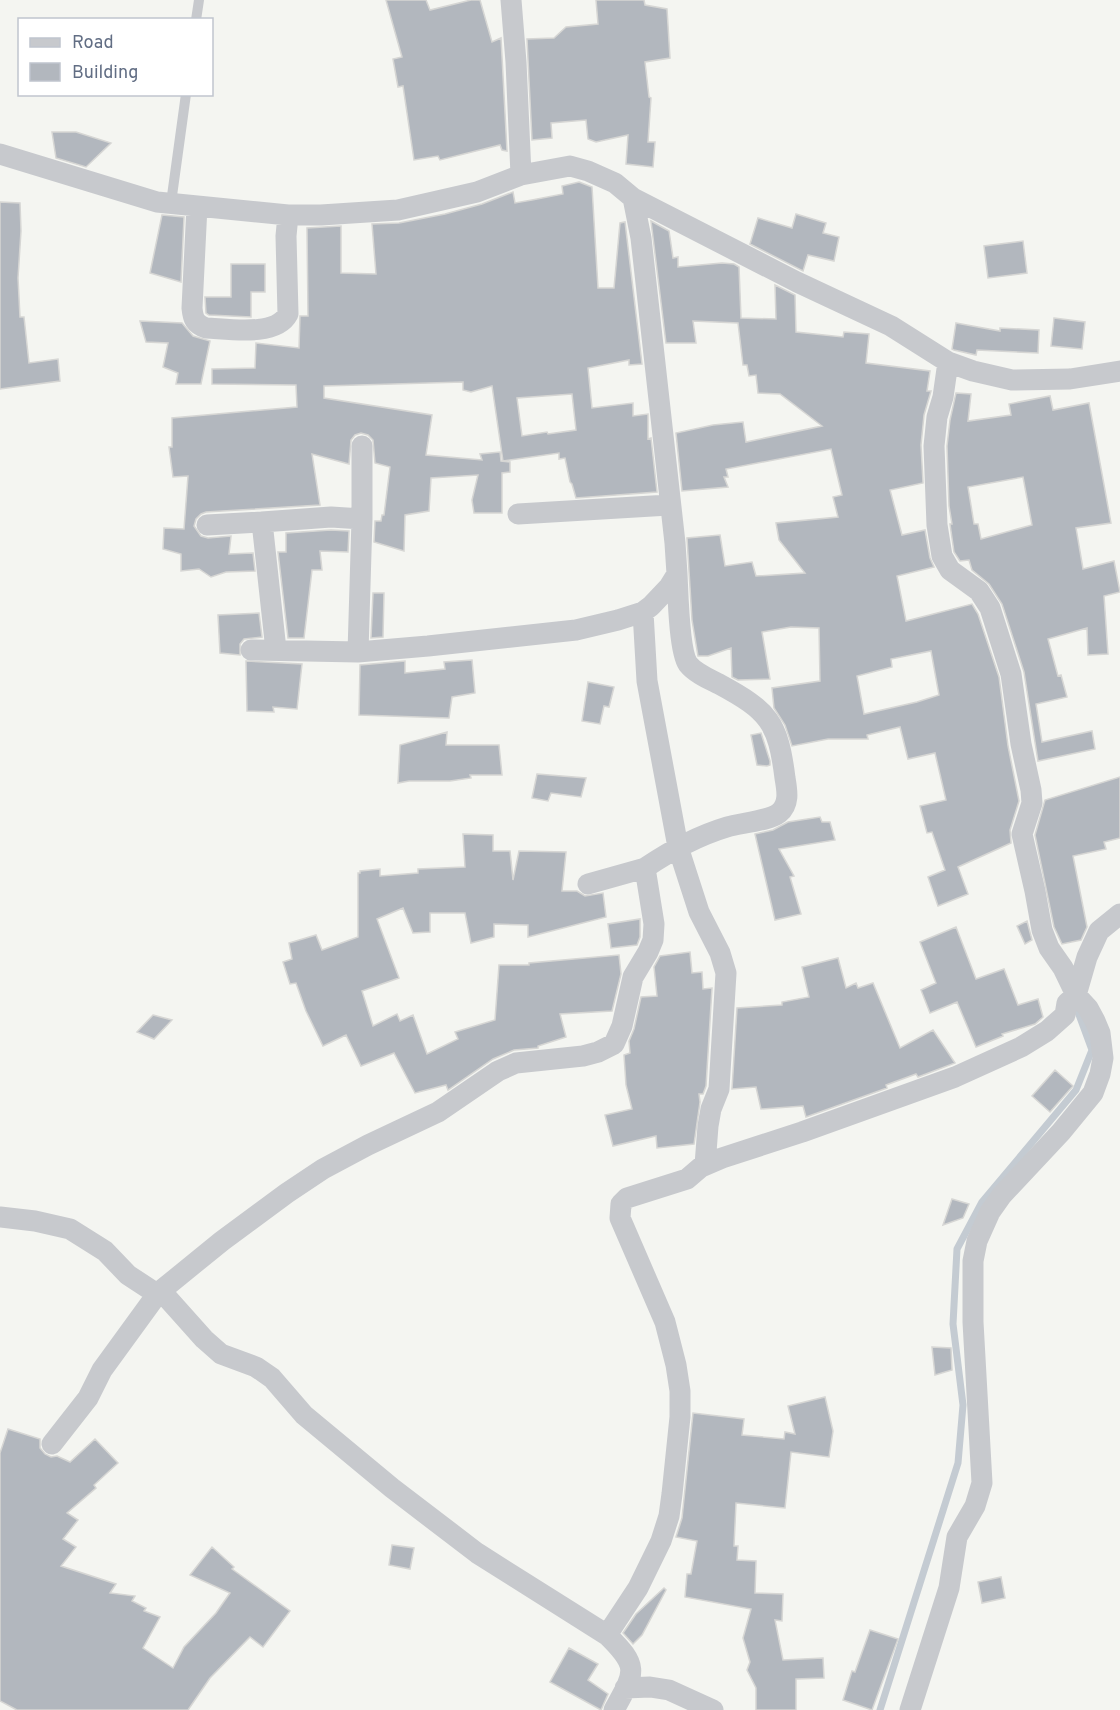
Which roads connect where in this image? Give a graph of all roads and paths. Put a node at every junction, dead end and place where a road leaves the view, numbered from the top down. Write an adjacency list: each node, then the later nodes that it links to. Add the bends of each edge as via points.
1 (199, 0): 3 (lane)
2 (511, 0): 6 (street)
3 (196, 18)
4 (186, 96): 8 (lane)
5 (0, 154): 8 (street)
6 (521, 175): 7 (street, via 570,166 615,183); 10 (street, via 477,192 398,210)
7 (633, 198): 11 (street, via 891,326); 14 (street, via 641,238)
8 (171, 204): 9 (street)
9 (197, 206): 10 (street); 10 (street, via 192,308 193,318 206,328 262,330 284,321 288,314)
10 (288, 215)
11 (948, 362): 12 (street, via 1012,380 1070,379); 28 (street, via 934,446 942,556 950,570 979,591 987,602 1011,674 1032,796 1022,830 1023,843 1045,940)
12 (1120, 370)
13 (362, 446): 16 (street)
14 (669, 505): 15 (street); 19 (street)
15 (518, 514)
16 (362, 519): 17 (street); 23 (street)
17 (262, 522): 18 (street); 22 (street)
18 (207, 525)
19 (677, 574): 20 (street, via 663,594); 24 (street, via 687,662 697,672 756,706 772,723 782,753 787,792 785,806 776,815 724,828)
20 (642, 612): 23 (street, via 576,630); 24 (street, via 647,681)
21 (251, 650): 22 (street)
22 (276, 650): 23 (street)
23 (358, 651)
24 (678, 847): 25 (street); 29 (street, via 699,912 726,973 718,1089 711,1109)
25 (645, 868): 26 (street); 31 (street, via 653,940 633,977 614,1044 583,1056 522,1061 498,1071 438,1112 323,1169 222,1241)
26 (588, 884)
27 (1120, 914): 28 (street, via 1099,931 1087,957)
28 (1080, 999): 29 (street, via 1067,1003 1065,1015 1047,1031 955,1077); 37 (street, via 1095,1021 1102,1046 1100,1074 1093,1093 1002,1196 977,1241 973,1261 973,1322 982,1483 975,1506 957,1537 949,1588)
29 (705, 1165): 33 (street, via 687,1179 627,1198 619,1208 665,1322 676,1365 680,1417 669,1516 661,1541 638,1588)
30 (0, 1217): 31 (street, via 70,1229 105,1251 128,1275)
31 (160, 1292): 32 (street); 33 (street, via 221,1354 264,1372 304,1415 411,1502 496,1566)
32 (52, 1444)
33 (607, 1635): 34 (street, via 630,1660 632,1671)
34 (625, 1688): 35 (street); 36 (street, via 669,1690)
35 (614, 1710)
36 (713, 1710)
37 (910, 1710)

